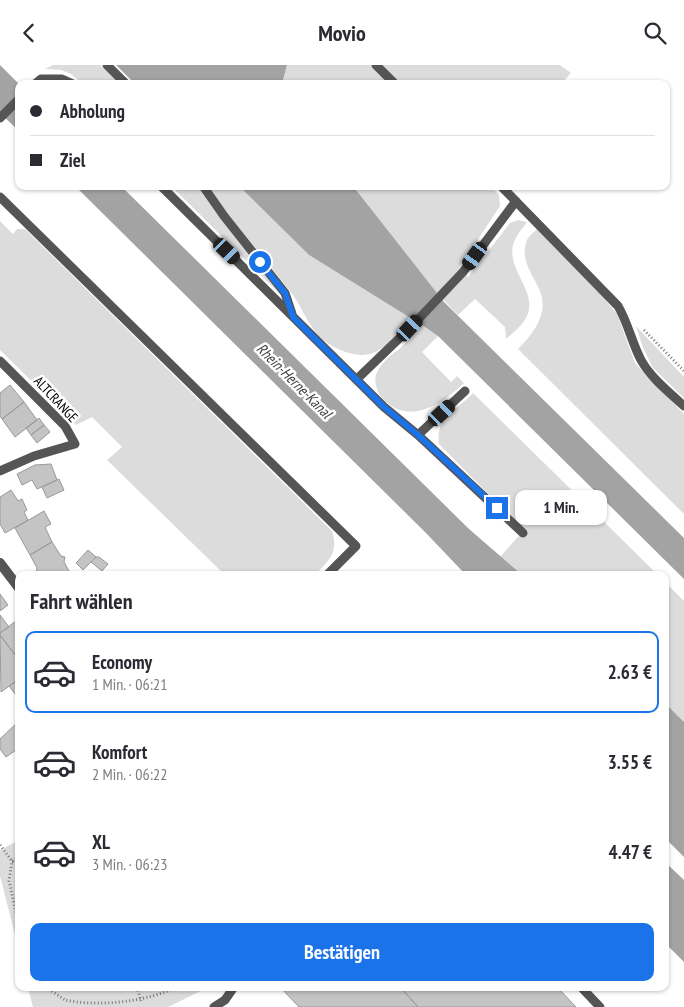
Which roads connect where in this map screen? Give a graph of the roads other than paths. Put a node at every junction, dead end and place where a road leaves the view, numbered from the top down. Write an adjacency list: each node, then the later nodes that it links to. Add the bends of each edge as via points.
1 (107, 65): 5 (lane)
2 (376, 65): 6 (lane)
3 (40, 80): 4 (lane)
4 (64, 80)
5 (122, 80)
6 (391, 80)
7 (15, 103): 8 (lane)
8 (0, 118)
9 (165, 190): 14 (lane)
10 (206, 190): 14 (lane, via 285,293)
11 (505, 190): 13 (lane)
12 (0, 197): 23 (lane, via 356,546)
13 (516, 201): 16 (lane, via 463,272); 18 (lane, via 618,306 642,360 653,376)
14 (293, 317): 16 (lane)
15 (0, 361): 20 (lane, ALTCRANGE, via 66,426 75,444 34,456)
16 (357, 379): 19 (lane)
17 (465, 391): 19 (lane)
18 (684, 406)
19 (418, 435): 21 (lane)
20 (0, 471)
21 (523, 533)
22 (0, 563): 24 (street)
23 (331, 571)
24 (15, 583)
25 (231, 991): 27 (lane)
26 (585, 991): 28 (lane)
27 (214, 1007)
28 (600, 1007)

